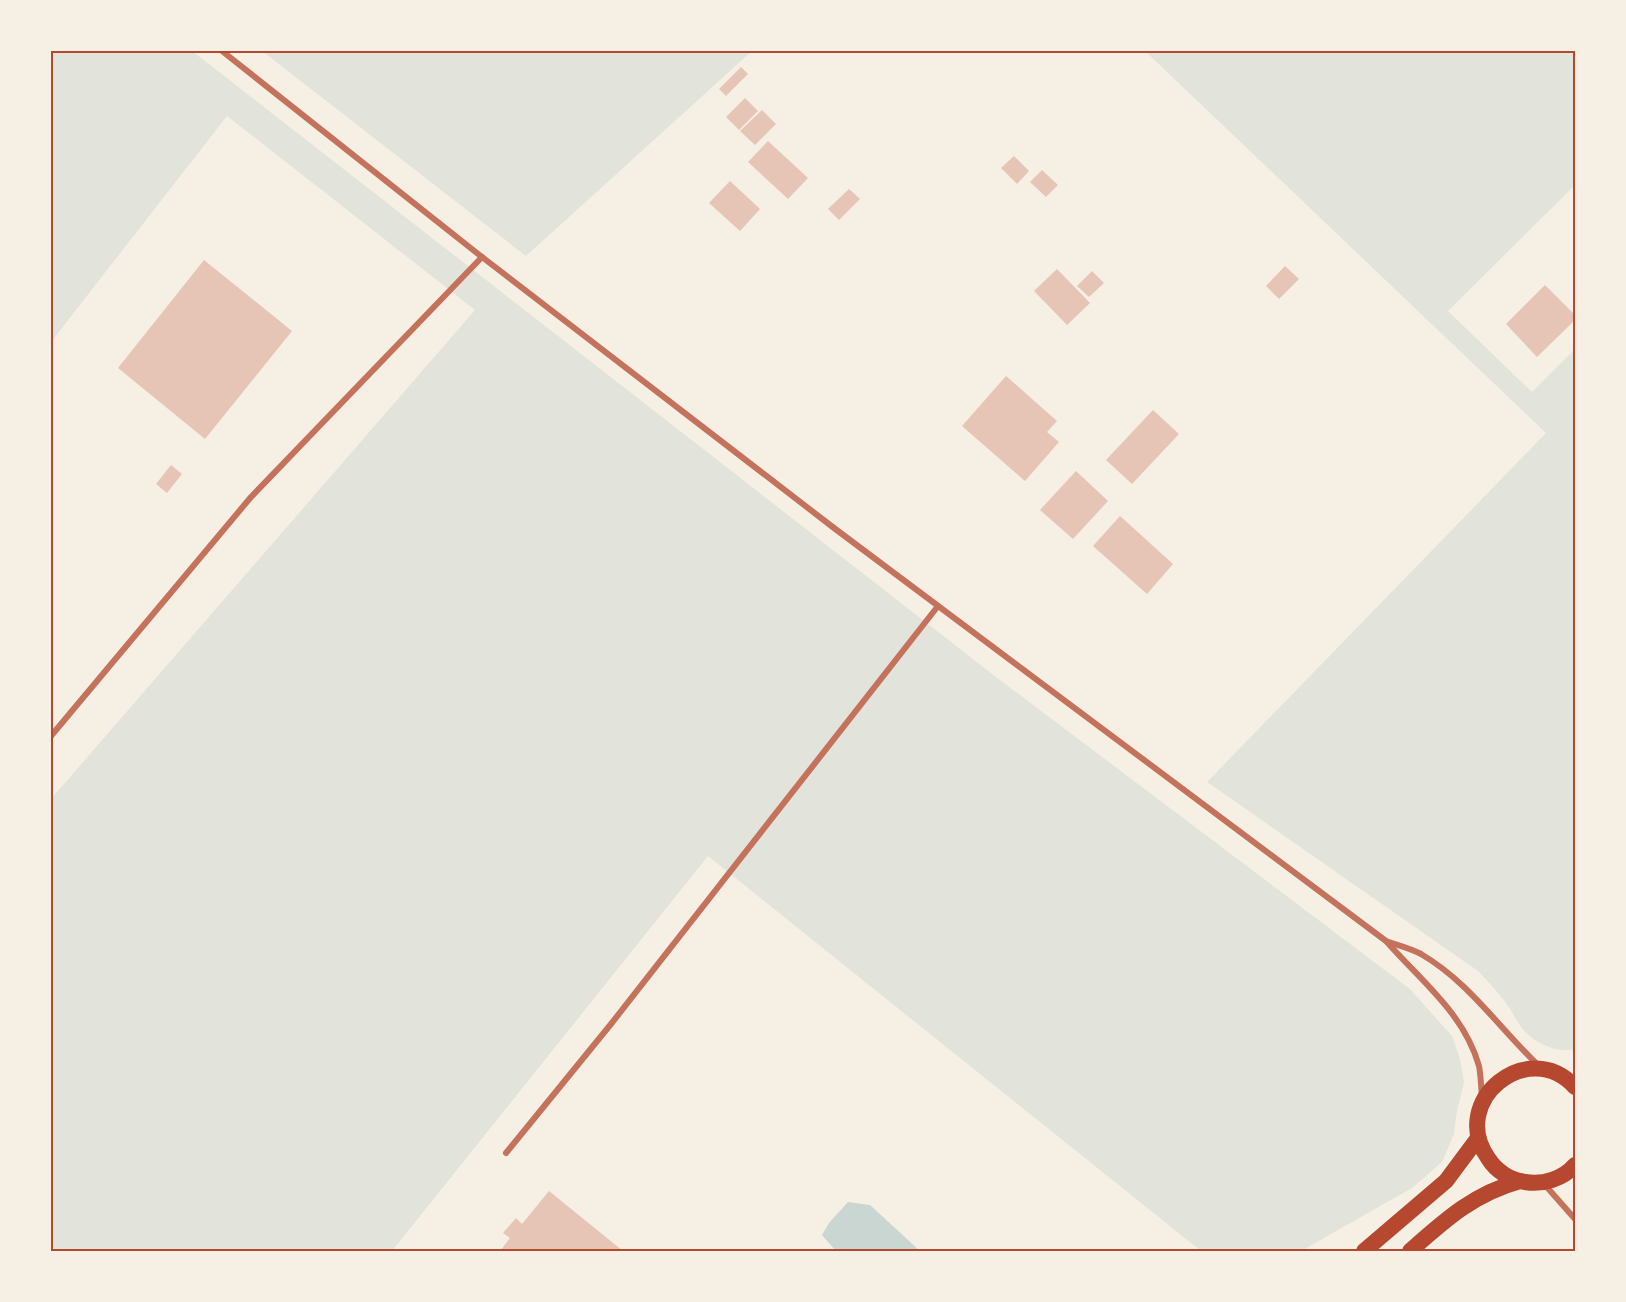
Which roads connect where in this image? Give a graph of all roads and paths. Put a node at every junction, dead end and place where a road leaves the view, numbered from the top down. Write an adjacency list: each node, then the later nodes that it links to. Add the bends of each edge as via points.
1 (222, 51): 2 (street)
2 (482, 257): 3 (street); 4 (street, via 251,497)
3 (938, 606): 5 (street); 11 (street)
4 (51, 736)
5 (1386, 941): 7 (street, via 1419,953 1444,969 1474,995 1520,1048); 9 (street, via 1454,1013 1469,1038 1479,1067)
6 (1575, 1069): 7 (highway)
7 (1550, 1071): 8 (highway); 9 (highway, via 1514,1072 1490,1089)
8 (1575, 1087)
9 (1482, 1102): 10 (highway, via 1477,1119)
10 (1478, 1138): 13 (highway, via 1493,1166); 16 (highway, via 1446,1181)
11 (506, 1153)
12 (1575, 1165): 14 (highway, via 1558,1178)
13 (1520, 1181): 14 (highway); 17 (highway, via 1473,1199)
14 (1543, 1182): 15 (street)
15 (1575, 1219)
16 (1364, 1251)
17 (1410, 1251)

